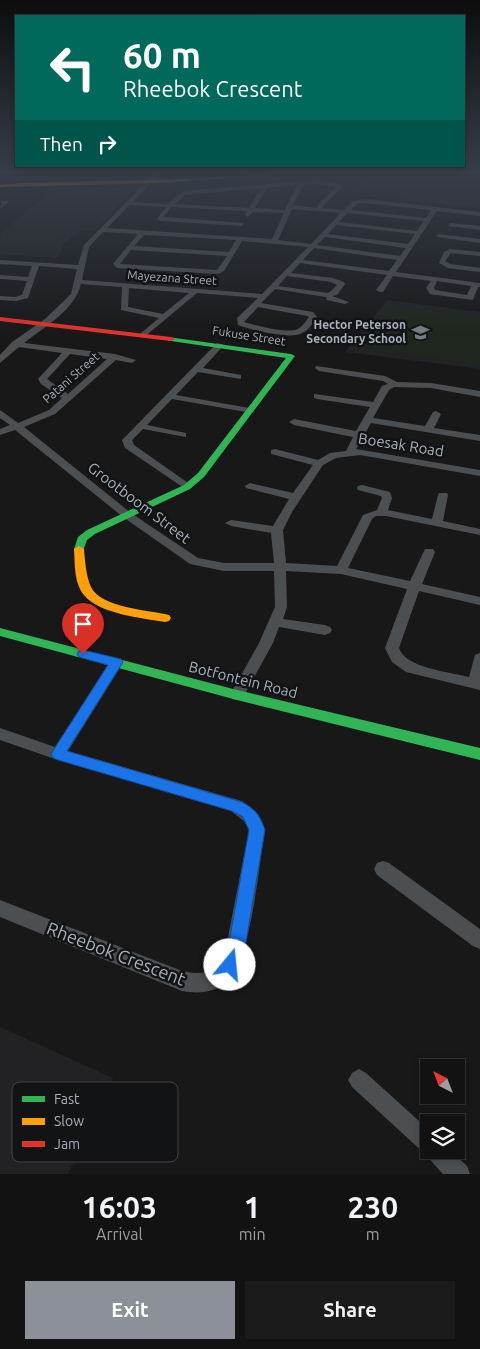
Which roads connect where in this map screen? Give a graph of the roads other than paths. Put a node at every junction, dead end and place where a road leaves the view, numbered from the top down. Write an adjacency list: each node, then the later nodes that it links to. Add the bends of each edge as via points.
1 (104, 228): 6 (street)
2 (281, 228): 12 (street)
3 (330, 228): 9 (street)
4 (375, 228): 8 (street)
5 (422, 228): 8 (street)
6 (102, 230): 7 (street); 24 (street, via 86,246)
7 (142, 233): 11 (street); 16 (street)
8 (418, 233): 15 (street)
9 (323, 235): 14 (street); 15 (street)
10 (439, 236): 13 (street)
11 (240, 239): 12 (street); 17 (street)
12 (274, 241): 14 (street)
13 (480, 241)
14 (312, 246): 19 (street); 21 (street)
15 (409, 246): 19 (street)
16 (129, 248): 17 (street); 25 (street, via 117,266)
17 (231, 254): 25 (street, via 218,272)
18 (480, 254): 26 (street, via 450,251 441,262 448,266)
19 (401, 258): 27 (street)
20 (172, 261): 25 (street)
21 (298, 261): 27 (street); 28 (street)
22 (0, 262): 23 (street)
23 (36, 264): 24 (street); 30 (street)
24 (81, 267): 32 (street)
25 (166, 270)
26 (480, 270)
27 (390, 273): 31 (street); 37 (street)
28 (285, 274): 35 (street); 38 (street, via 340,283 334,292)
29 (2, 277): 30 (street)
30 (30, 279): 40 (street, via 23,297)
31 (435, 279): 33 (street); 33 (street, via 430,288 433,292 468,301)
32 (78, 282): 34 (street, Mayezana Street); 45 (street, via 70,302)
33 (478, 284)
34 (126, 286): 36 (street, Mayezana Street); 43 (street, via 124,308)
35 (272, 287): 38 (street); 39 (street)
36 (195, 290): 39 (street, Mayezana Street); 43 (street)
37 (380, 290)
38 (328, 294): 41 (street, via 330,298)
39 (263, 296): 42 (street)
40 (0, 298)
41 (344, 302)
42 (255, 304): 42 (street, via 310,314 312,317 297,332 241,323 240,320)
43 (165, 317): 46 (street)
44 (0, 319): 45 (street, Fukuse Street)
45 (44, 324): 46 (street, Fukuse Street); 47 (street)
46 (143, 336): 48 (street, Fukuse Street)
47 (15, 344): 49 (street); 51 (street)
48 (220, 344): 54 (street); 62 (street, Fukuse Street, via 291,356)
49 (68, 351): 50 (street); 60 (street, via 42,379)
50 (115, 357): 52 (street); 60 (street, Patani Street)
51 (0, 360)
52 (132, 360)
53 (319, 368): 56 (street)
54 (196, 369): 55 (street); 58 (street)
55 (238, 377)
56 (393, 383): 57 (street); 61 (street, via 385,388)
57 (480, 394)
58 (169, 396): 62 (street); 68 (street)
59 (317, 396): 61 (street)
60 (68, 398): 67 (street, Patani Street, via 46,416)
61 (375, 405): 65 (street)
62 (249, 411): 79 (street, Fukuse Street, via 201,475)
63 (0, 413): 67 (street, Grootboom Street)
64 (436, 414): 69 (street)
65 (368, 420): 69 (street); 72 (street)
66 (294, 422): 72 (street)
67 (15, 426): 70 (street, Patani Street); 84 (street, Grootboom Street)
68 (140, 426): 71 (street); 79 (street, via 127,438 129,446)
69 (428, 430): 73 (street)
70 (0, 432)
71 (183, 435)
72 (360, 435): 75 (street)
73 (480, 438)
74 (275, 452): 76 (street)
75 (350, 452): 76 (street, Boesak Road); 77 (street, Boesak Road)
76 (319, 462): 82 (street)
77 (480, 473)
78 (250, 486): 82 (street)
79 (187, 487): 84 (street, Fukuse Street)
80 (362, 488): 83 (street, via 386,494)
81 (444, 495): 86 (street)
82 (296, 497): 87 (street)
83 (381, 513): 86 (street); 91 (street, via 367,517)
84 (127, 515): 90 (street, Grootboom Street, via 194,561 224,567); 94 (street, Fukuse Street, via 81,540 80,556 88,592 107,604)
85 (231, 523): 87 (street)
86 (437, 523): 88 (street)
87 (277, 530): 90 (street)
88 (480, 532)
89 (429, 552): 92 (street)
90 (280, 567): 91 (street, Grootboom Street); 95 (street, via 281,607)
91 (341, 570): 92 (street, Grootboom Street)
92 (414, 588): 93 (street, Grootboom Street); 100 (street, via 392,648 396,658 411,668)
93 (480, 601)
94 (165, 618)
95 (276, 622): 96 (street); 101 (street)
96 (325, 630)
97 (0, 632): 99 (street, Botfontein Road)
98 (480, 658): 100 (street)
99 (116, 662): 101 (street, Botfontein Road); 103 (street)
100 (477, 685)
101 (237, 695): 104 (street, Botfontein Road)
102 (0, 734): 103 (street, Rheebok Crescent)
103 (58, 754): 106 (street, Rheebok Crescent, via 236,806 254,820 257,830 236,948 230,965 223,975 210,982 195,984 182,981)
104 (480, 754)
105 (383, 869): 107 (street)
106 (0, 908)
107 (480, 940)
108 (359, 1080): 109 (street)
109 (420, 1137)
110 (443, 1159): 111 (street)
111 (459, 1174)

